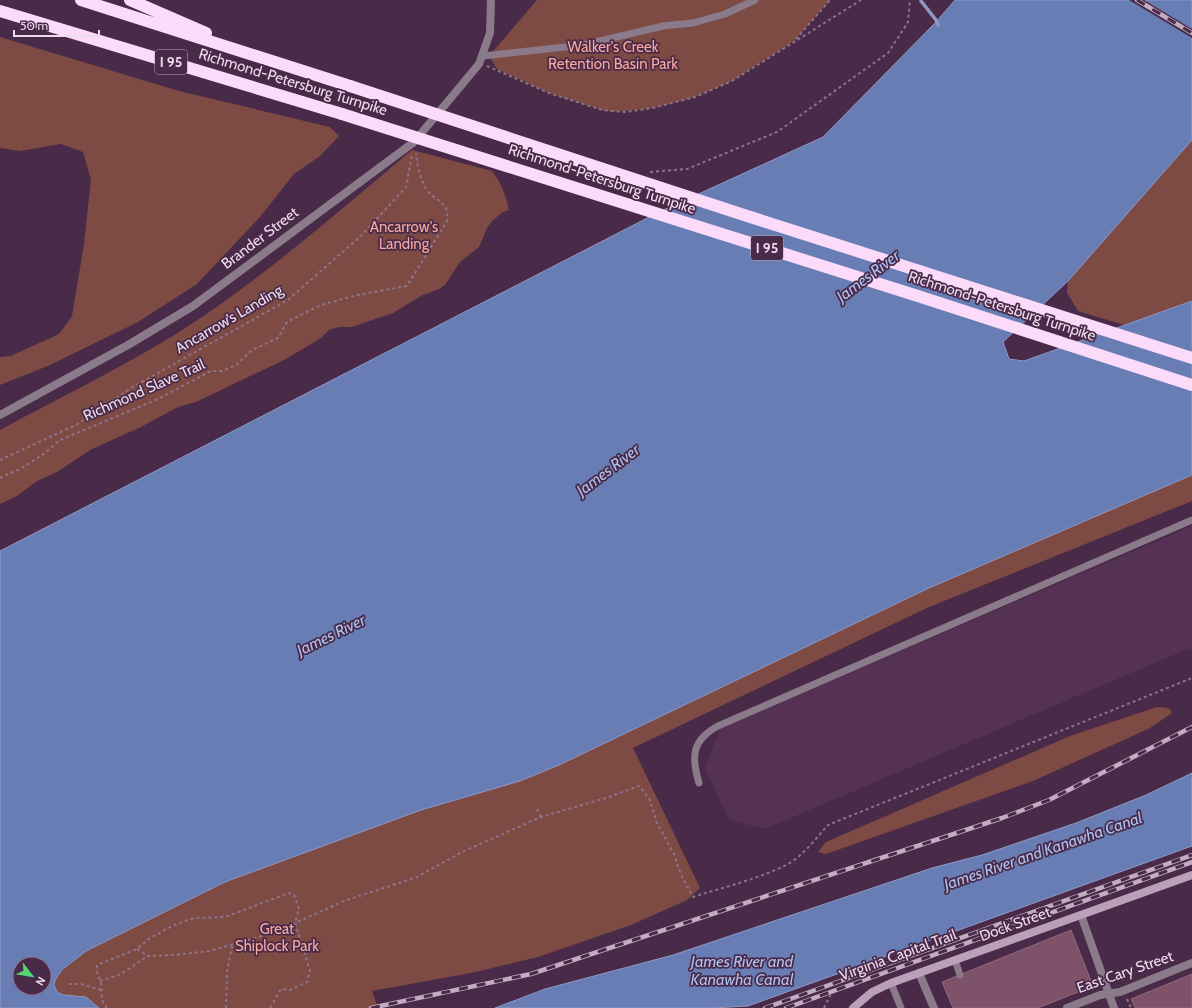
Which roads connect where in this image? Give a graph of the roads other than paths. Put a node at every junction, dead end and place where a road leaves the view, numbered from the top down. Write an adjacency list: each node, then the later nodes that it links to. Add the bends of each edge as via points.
1 (81, 0): 7 (highway, Richmond-Petersburg Turnpike / I 95)
2 (130, 0): 7 (highway)
3 (491, 0): 6 (street, Brander Street, via 490,33)
4 (755, 0): 6 (lane, via 725,14 693,23 663,26 583,45)
5 (0, 11): 9 (highway, Richmond-Petersburg Turnpike / I 95, bridge, via 342,114)
6 (484, 56): 10 (street, Brander Street, via 414,142 193,306)
7 (294, 68): 8 (highway, Richmond-Petersburg Turnpike / I 95, bridge)
8 (1192, 358)
9 (1192, 385)
10 (0, 415)
11 (1192, 520): 12 (lane, via 713,728 699,740 695,750 693,764)
12 (699, 783)
13 (1192, 875): 14 (main road, Dock Street)
14 (1081, 914): 15 (main road, Dock Street); 20 (street)
15 (955, 960): 17 (main road, Dock Street); 18 (lane)
16 (1192, 963): 20 (street, East Cary Street, via 1120,992)
17 (919, 973): 19 (main road, Dock Street); 23 (street)
18 (960, 975)
19 (891, 983): 21 (main road, Dock Street, via 872,992); 22 (lane)
20 (1109, 993): 24 (street, East Cary Street); 25 (street)
21 (853, 1008)
22 (901, 1008)
23 (934, 1008)
24 (1067, 1008)
25 (1114, 1008)

